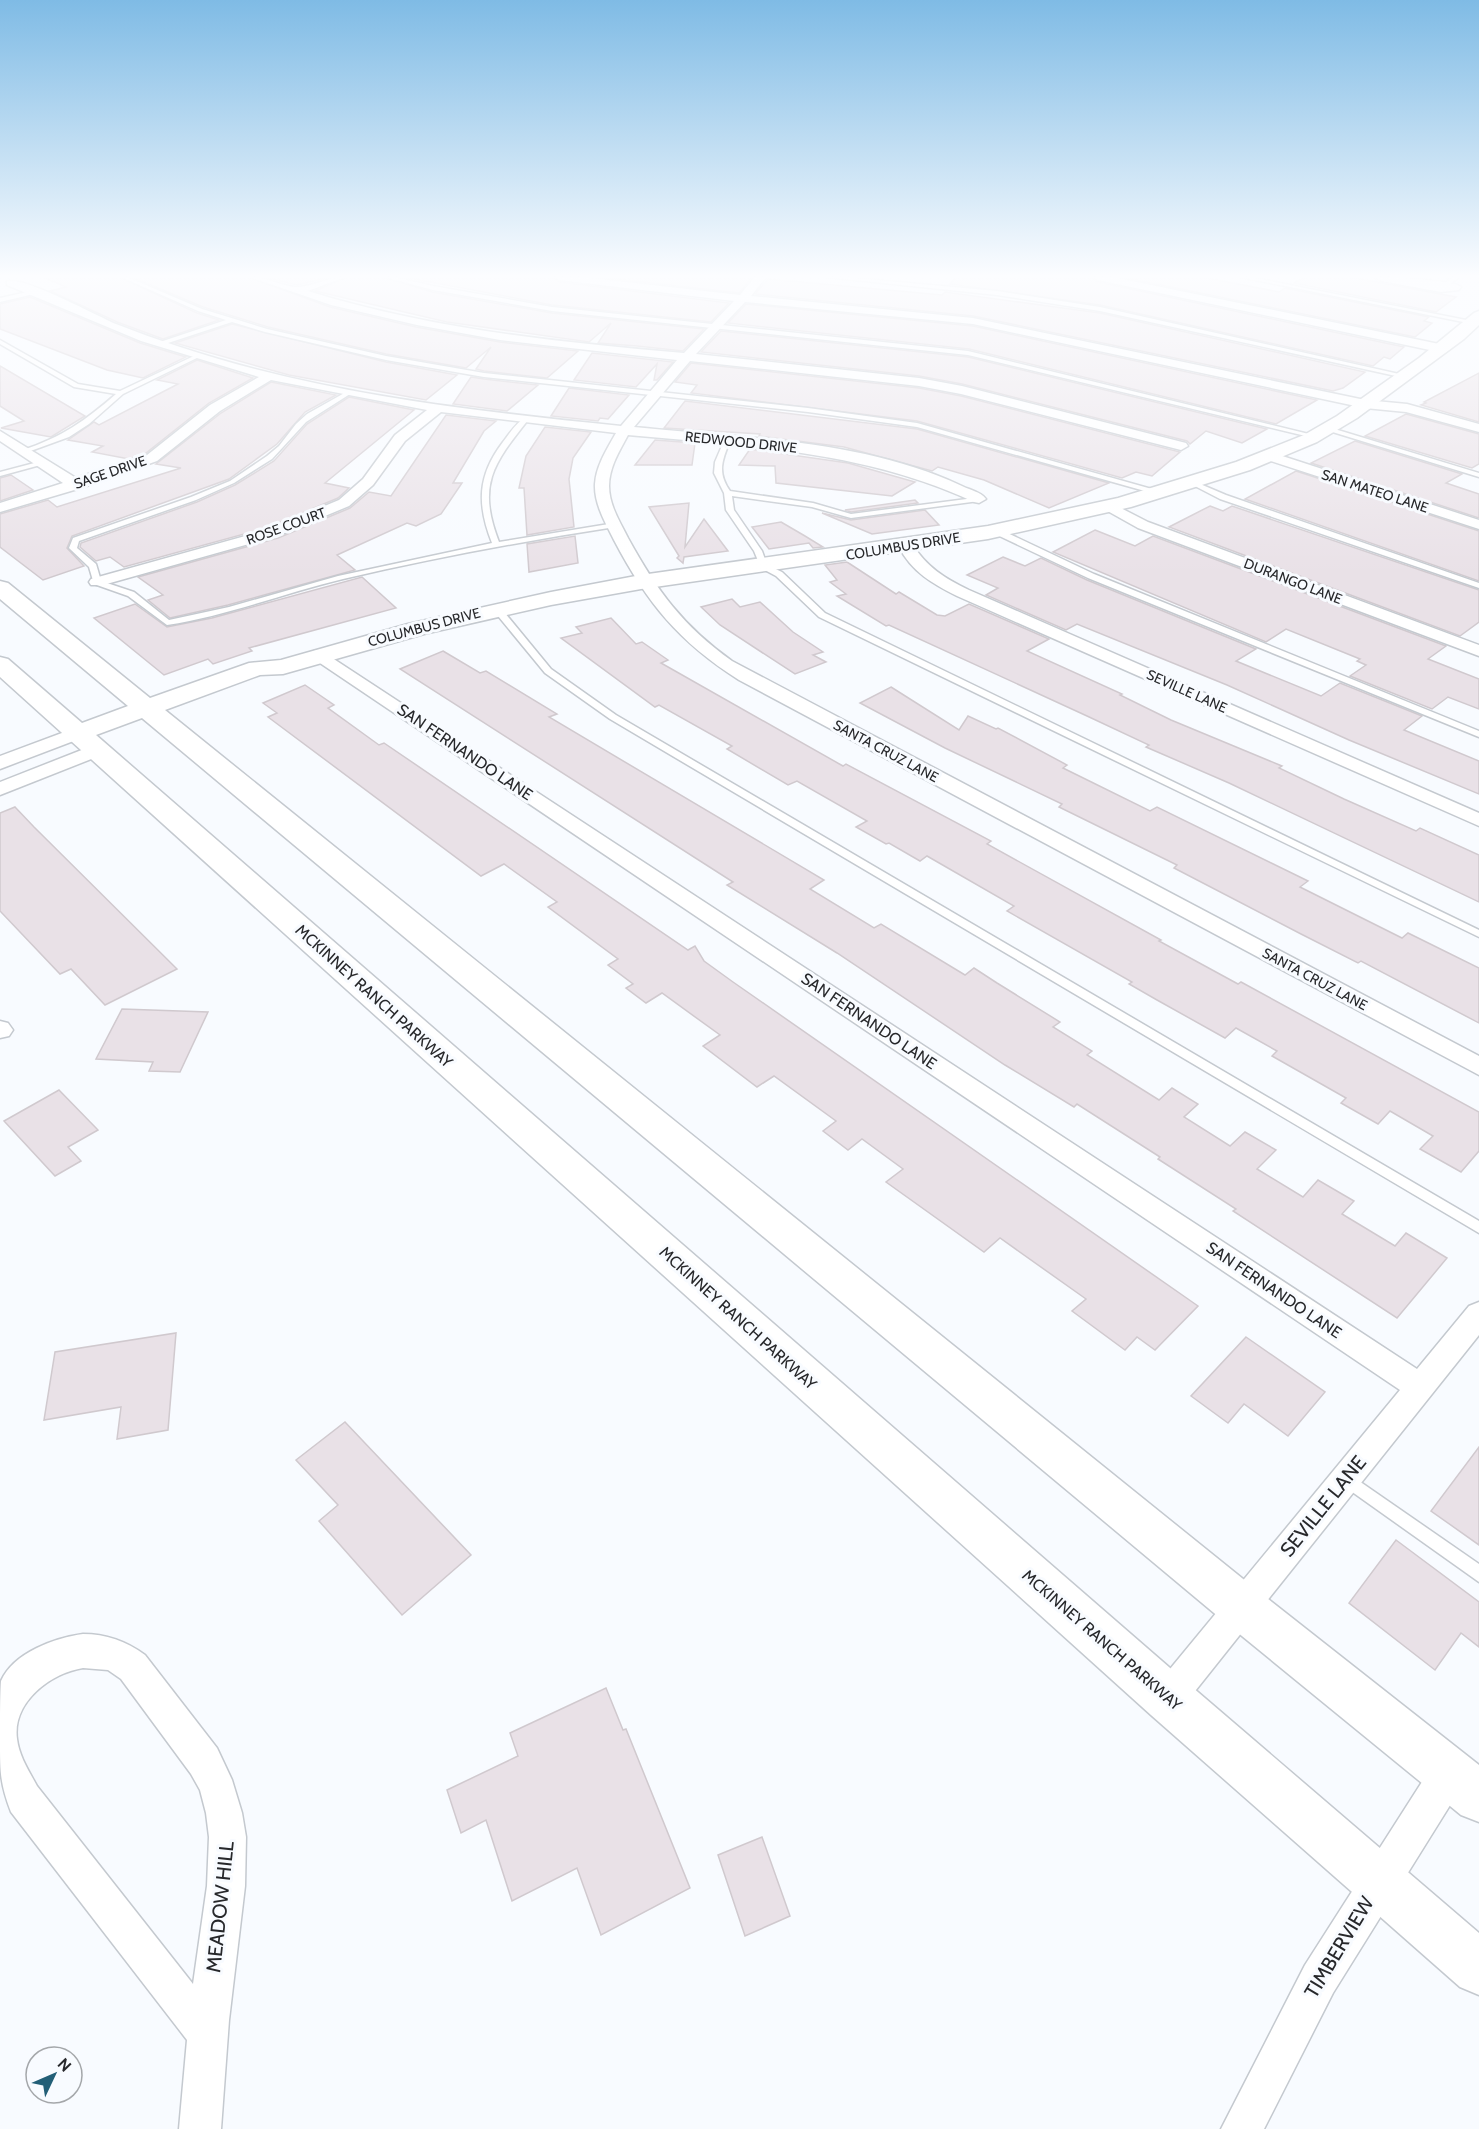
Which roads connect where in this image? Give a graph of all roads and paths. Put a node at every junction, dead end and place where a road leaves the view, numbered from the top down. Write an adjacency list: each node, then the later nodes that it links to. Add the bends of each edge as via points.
1 (59, 376): 11 (lane, via 76,386)
2 (156, 376): 11 (lane)
3 (269, 376): 29 (street, SAGE DRIVE, via 215,408 152,458)
4 (271, 376): 12 (street, REDWOOD DRIVE)
5 (496, 376): 13 (lane)
6 (669, 376): 13 (street, SANTA CRUZ LANE)
7 (870, 376): 22 (street, via 962,390)
8 (1071, 376): 19 (lane)
9 (1234, 376): 14 (street)
10 (1405, 376): 14 (main road, COLUMBUS DRIVE)
11 (121, 393): 23 (lane, via 73,434)
12 (348, 393): 15 (street, REDWOOD DRIVE); 41 (lane, via 315,411 280,447 232,482 187,502 76,540 73,548 93,566)
13 (654, 394): 18 (street, SANTA CRUZ LANE); 31 (lane, via 917,425)
14 (1365, 404): 17 (street, via 1407,408); 19 (main road, COLUMBUS DRIVE)
15 (438, 408): 16 (street, REDWOOD DRIVE); 41 (street, ROSE COURT, via 400,438 368,482 344,503 272,533)
16 (525, 420): 18 (street, REDWOOD DRIVE); 38 (lane, via 497,454 488,473 483,506)
17 (1479, 428)
18 (625, 429): 21 (street, REDWOOD DRIVE); 35 (street, SANTA CRUZ LANE, via 606,462 602,485)
19 (1321, 433): 24 (main road, COLUMBUS DRIVE); 27 (lane)
20 (0, 435): 23 (street)
21 (727, 441): 30 (lane, via 717,464 717,480); 32 (street, REDWOOD DRIVE, via 876,461)
22 (1181, 446)
23 (25, 451): 25 (street)
24 (1270, 456): 28 (main road, COLUMBUS DRIVE); 36 (street, SAN MATEO LANE)
25 (42, 463): 26 (lane); 29 (street)
26 (0, 474)
27 (1479, 475)
28 (1193, 483): 31 (main road, COLUMBUS DRIVE); 43 (lane)
29 (76, 485): 34 (street, SAGE DRIVE)
30 (728, 493): 32 (lane, via 813,505 851,516); 40 (lane, via 730,510)
31 (1162, 493): 33 (main road, COLUMBUS DRIVE)
32 (979, 500)
33 (1109, 506): 37 (main road, COLUMBUS DRIVE); 46 (street, DURANGO LANE, via 1143,525)
34 (0, 508)
35 (615, 525): 38 (lane); 42 (street, SANTA CRUZ LANE)
36 (1479, 525)
37 (996, 531): 39 (main road, COLUMBUS DRIVE); 50 (lane, via 1091,576)
38 (496, 544): 41 (lane, via 335,579 208,617 167,623 131,594)
39 (907, 547): 40 (main road, COLUMBUS DRIVE); 54 (street, SEVILLE LANE, via 924,570 963,593)
40 (764, 566): 42 (main road, COLUMBUS DRIVE); 55 (lane, via 779,574 822,615)
41 (98, 582)
42 (643, 582): 45 (main road, COLUMBUS DRIVE); 56 (street, SANTA CRUZ LANE, via 686,635 745,676)
43 (1479, 586)
44 (0, 588): 49 (main road)
45 (497, 609): 47 (main road, COLUMBUS DRIVE); 57 (lane, via 548,671 598,707)
46 (1479, 651)
47 (320, 655): 49 (main road, COLUMBUS DRIVE, via 283,666 268,679); 59 (street, SAN FERNANDO LANE)
48 (0, 664): 51 (main road, MCKINNEY RANCH PARKWAY)
49 (155, 715): 51 (main road, COLUMBUS DRIVE); 62 (main road)
50 (1479, 734)
51 (87, 742): 52 (street, COLUMBUS DRIVE); 53 (street, COLUMBUS DRIVE); 63 (main road, MCKINNEY RANCH PARKWAY)
52 (0, 763)
53 (0, 789)
54 (1479, 820)
55 (1479, 934)
56 (1479, 1066)
57 (1479, 1228)
58 (1479, 1314): 59 (street, SEVILLE LANE)
59 (1418, 1386): 60 (street, SEVILLE LANE)
60 (1345, 1478): 61 (lane); 62 (street, SEVILLE LANE)
61 (1479, 1574)
62 (1242, 1606): 63 (street, SEVILLE LANE); 66 (main road)
63 (1168, 1698): 67 (main road, MCKINNEY RANCH PARKWAY)
64 (0, 1733): 69 (street, MEADOW HILL, via 6,1706 27,1676 42,1663 60,1655 95,1651 123,1659 134,1668 192,1745 218,1790 229,1839)
65 (0, 1742): 69 (street, via 2,1756 24,1799)
66 (1464, 1785): 67 (street, TIMBERVIEW)
67 (1379, 1881): 68 (main road, MCKINNEY RANCH PARKWAY); 71 (street, TIMBERVIEW, via 1319,1978)
68 (1479, 1968)
69 (207, 2034): 70 (street, MEADOW HILL)
70 (200, 2129)
71 (1242, 2129)

